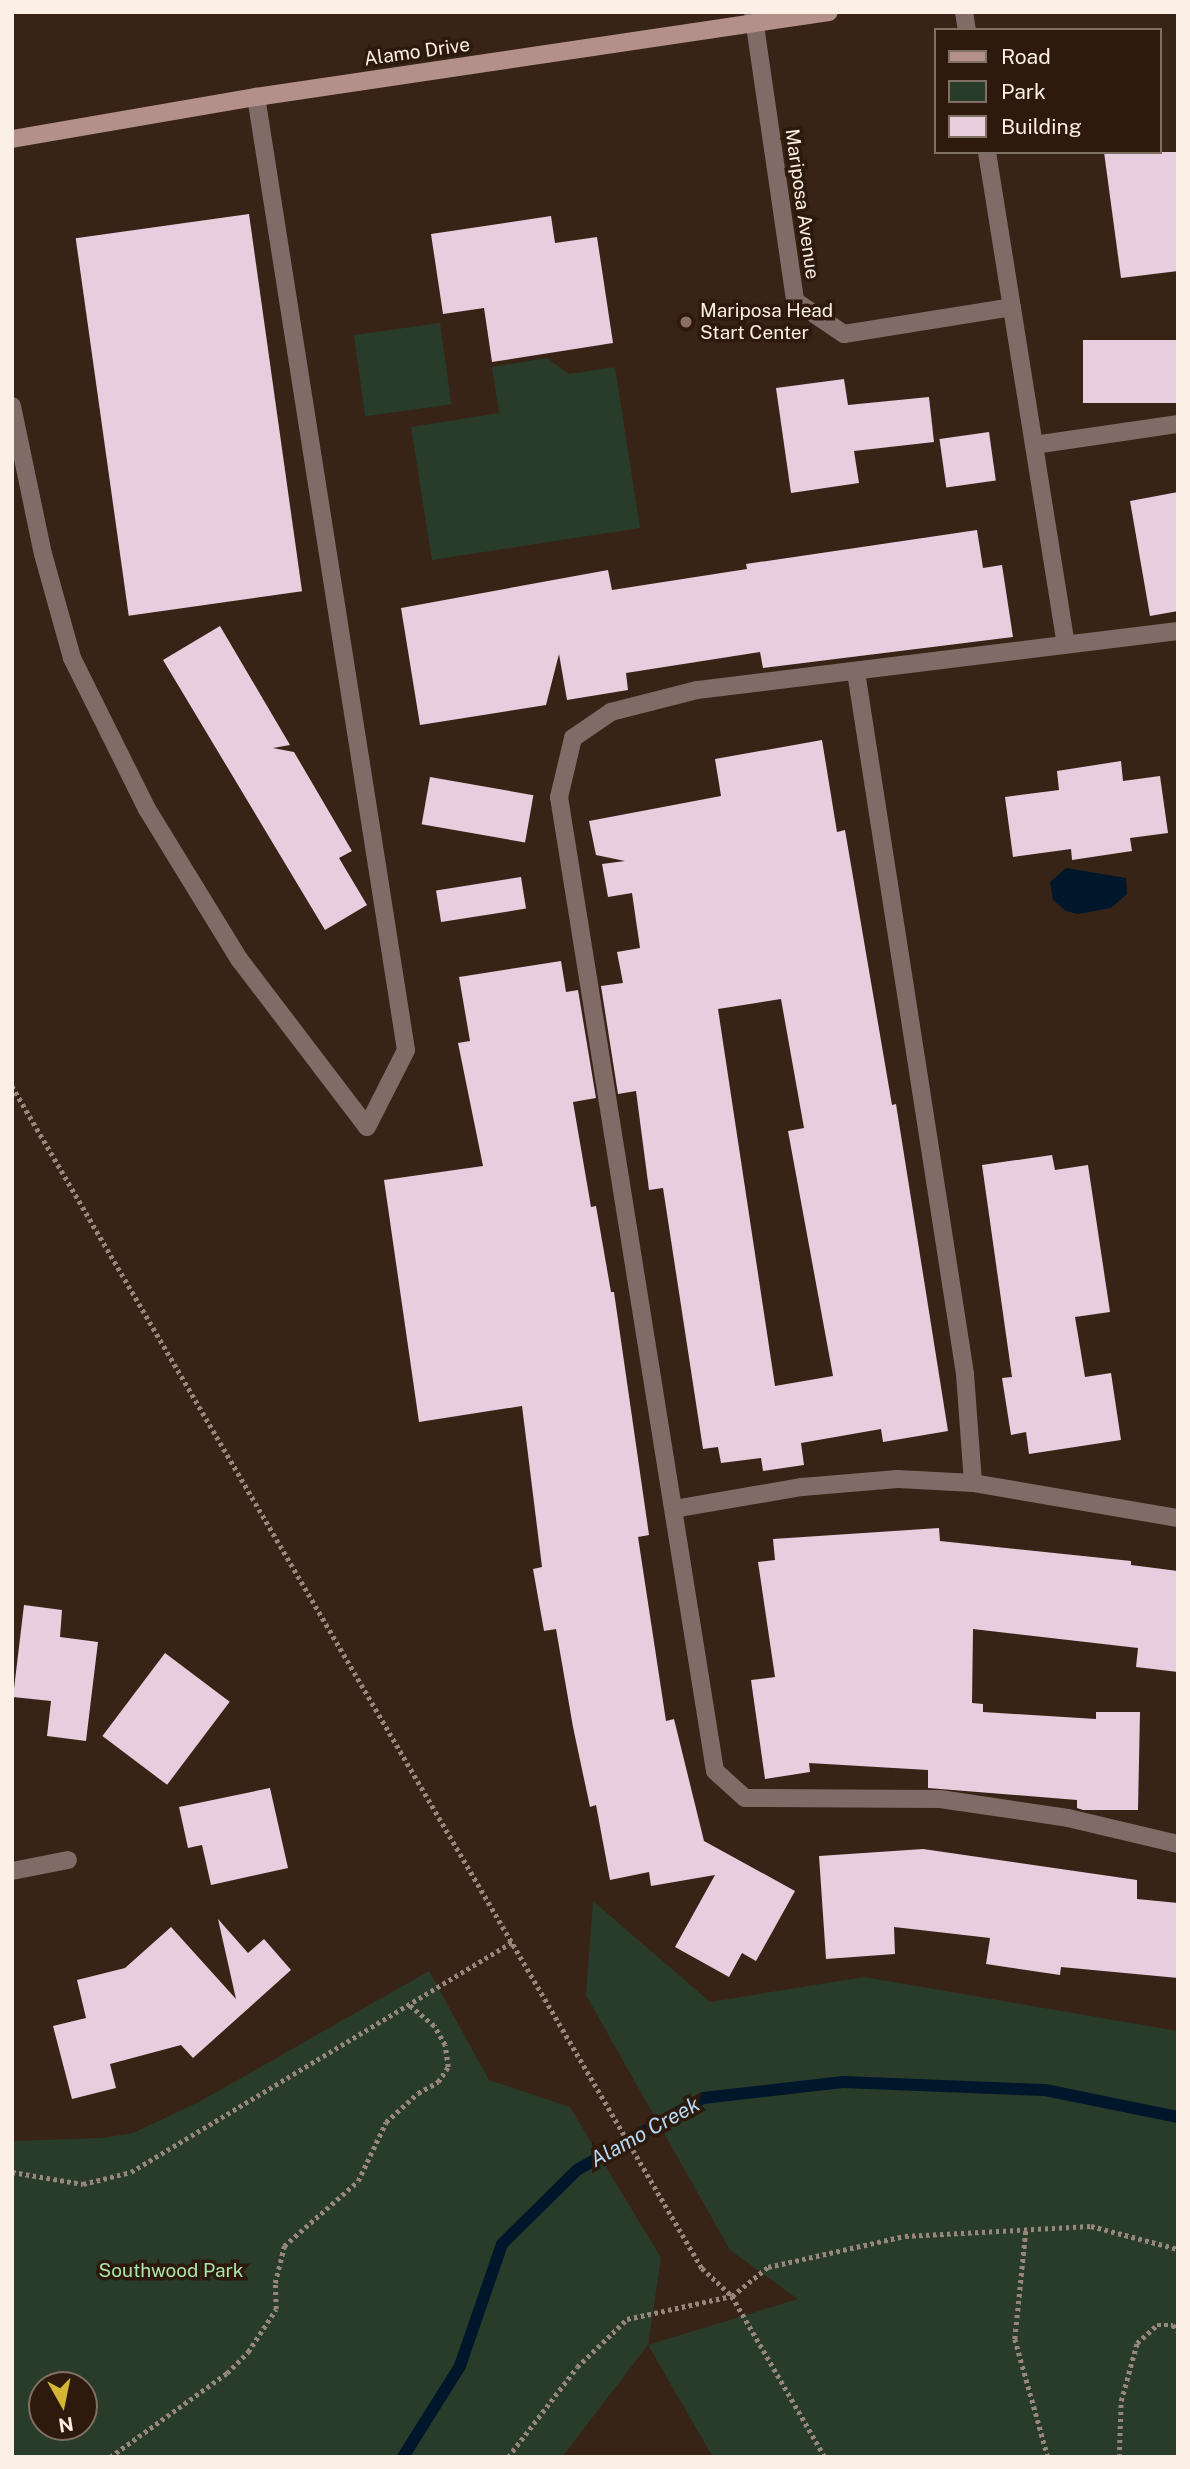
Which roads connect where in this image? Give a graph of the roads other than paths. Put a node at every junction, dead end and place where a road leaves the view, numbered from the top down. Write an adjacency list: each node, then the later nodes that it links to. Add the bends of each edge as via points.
1 (830, 12): 2 (main road, Alamo Drive)
2 (754, 18): 3 (main road, Alamo Drive); 6 (street, Mariposa Avenue, via 795,301 844,334)
3 (256, 97): 4 (main road, Alamo Drive); 7 (street, via 407,1050 367,1127 232,947 147,809 72,659 43,554)
4 (12, 139)
5 (987, 154): 6 (street)
6 (1012, 307): 9 (street)
7 (12, 406)
8 (1178, 424): 9 (street)
9 (1034, 445): 11 (street)
10 (1178, 631): 11 (street)
11 (1066, 643): 12 (street)
12 (856, 672): 13 (street, via 965,1374); 14 (street, via 697,690 611,712 573,738 559,797)
13 (973, 1483): 14 (street, via 898,1479 816,1486); 15 (street)
14 (674, 1509): 16 (street, via 715,1771 745,1798 940,1799 1068,1818)
15 (1178, 1518)
16 (1178, 1844)
17 (68, 1860): 18 (street)
18 (12, 1871)

